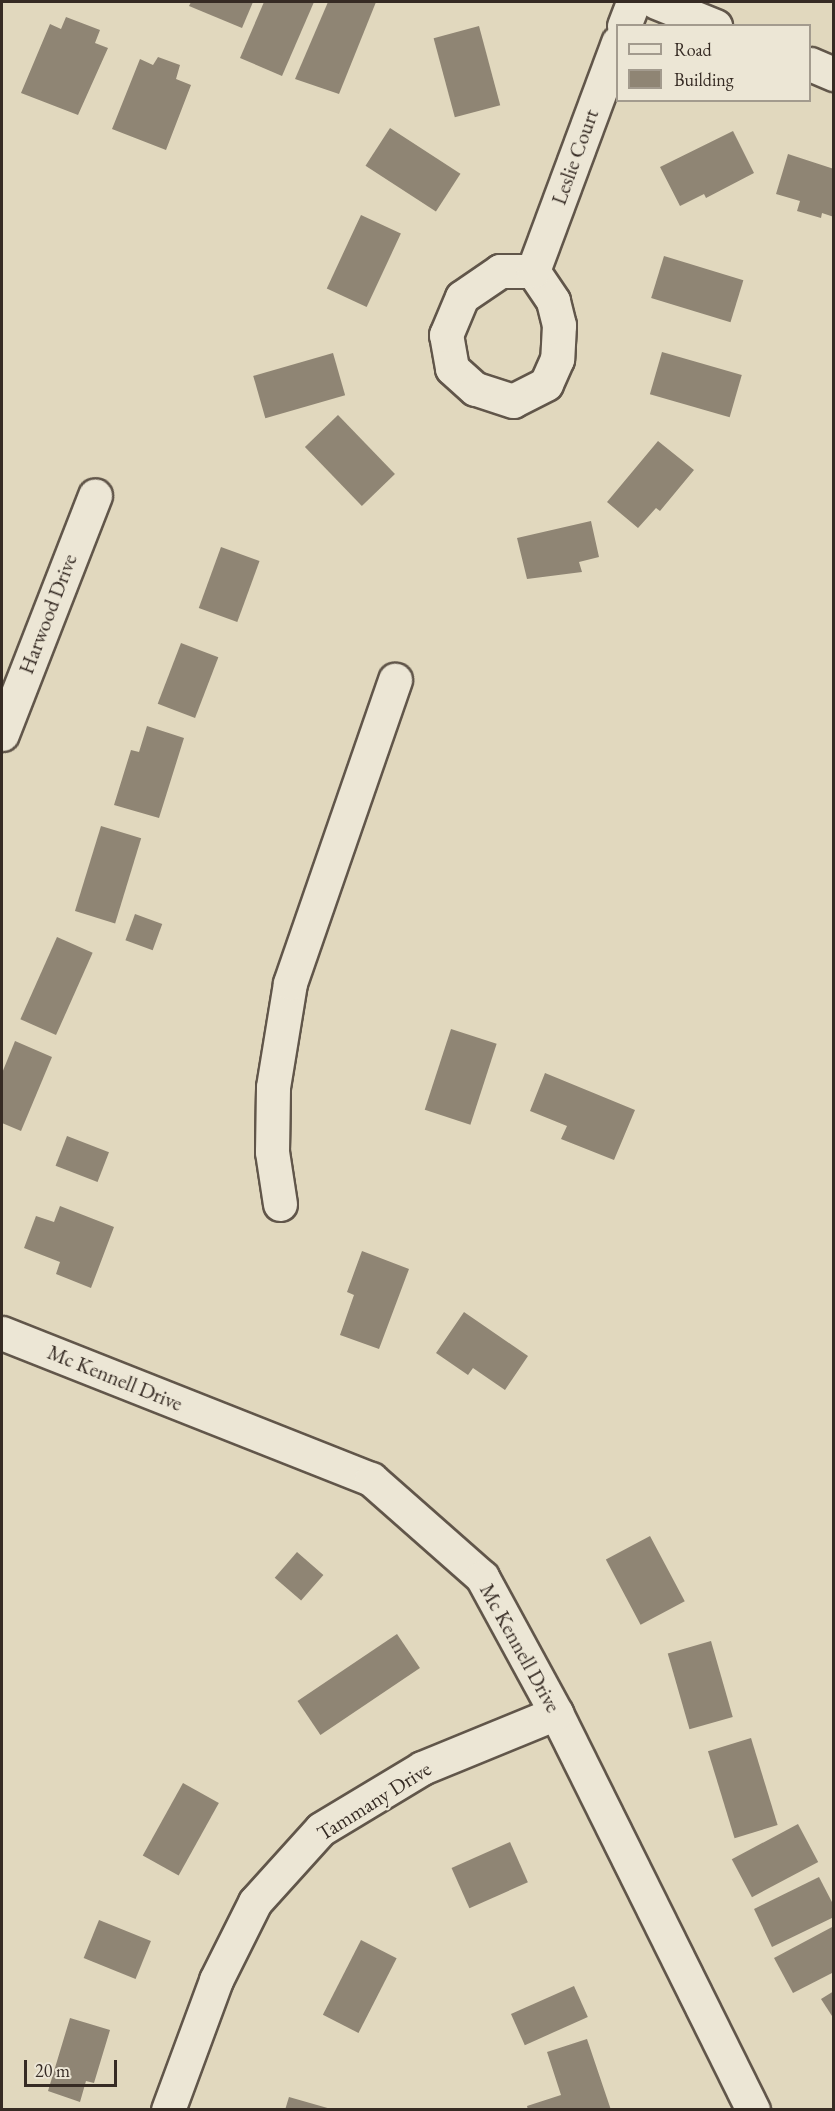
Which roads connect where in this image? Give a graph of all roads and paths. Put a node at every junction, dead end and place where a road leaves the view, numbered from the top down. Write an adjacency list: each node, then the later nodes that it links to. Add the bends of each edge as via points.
1 (633, 2): 3 (street)
2 (656, 2): 4 (street)
3 (625, 24)
4 (710, 24)
5 (616, 47): 8 (street, Leslie Court)
6 (811, 64): 7 (street)
7 (834, 74)
8 (533, 271)
9 (95, 495): 11 (street, Harwood Drive)
10 (395, 680): 12 (street, via 290,983 273,1087 272,1152)
11 (2, 734)
12 (280, 1204)
13 (2, 1333): 14 (street, Mc Kennell Drive, via 371,1479 482,1576)
14 (556, 1713): 15 (street, Tammany Drive, via 422,1768 321,1829 255,1902 216,1980); 16 (street, Mc Kennell Drive)
15 (168, 2109)
16 (753, 2109)

